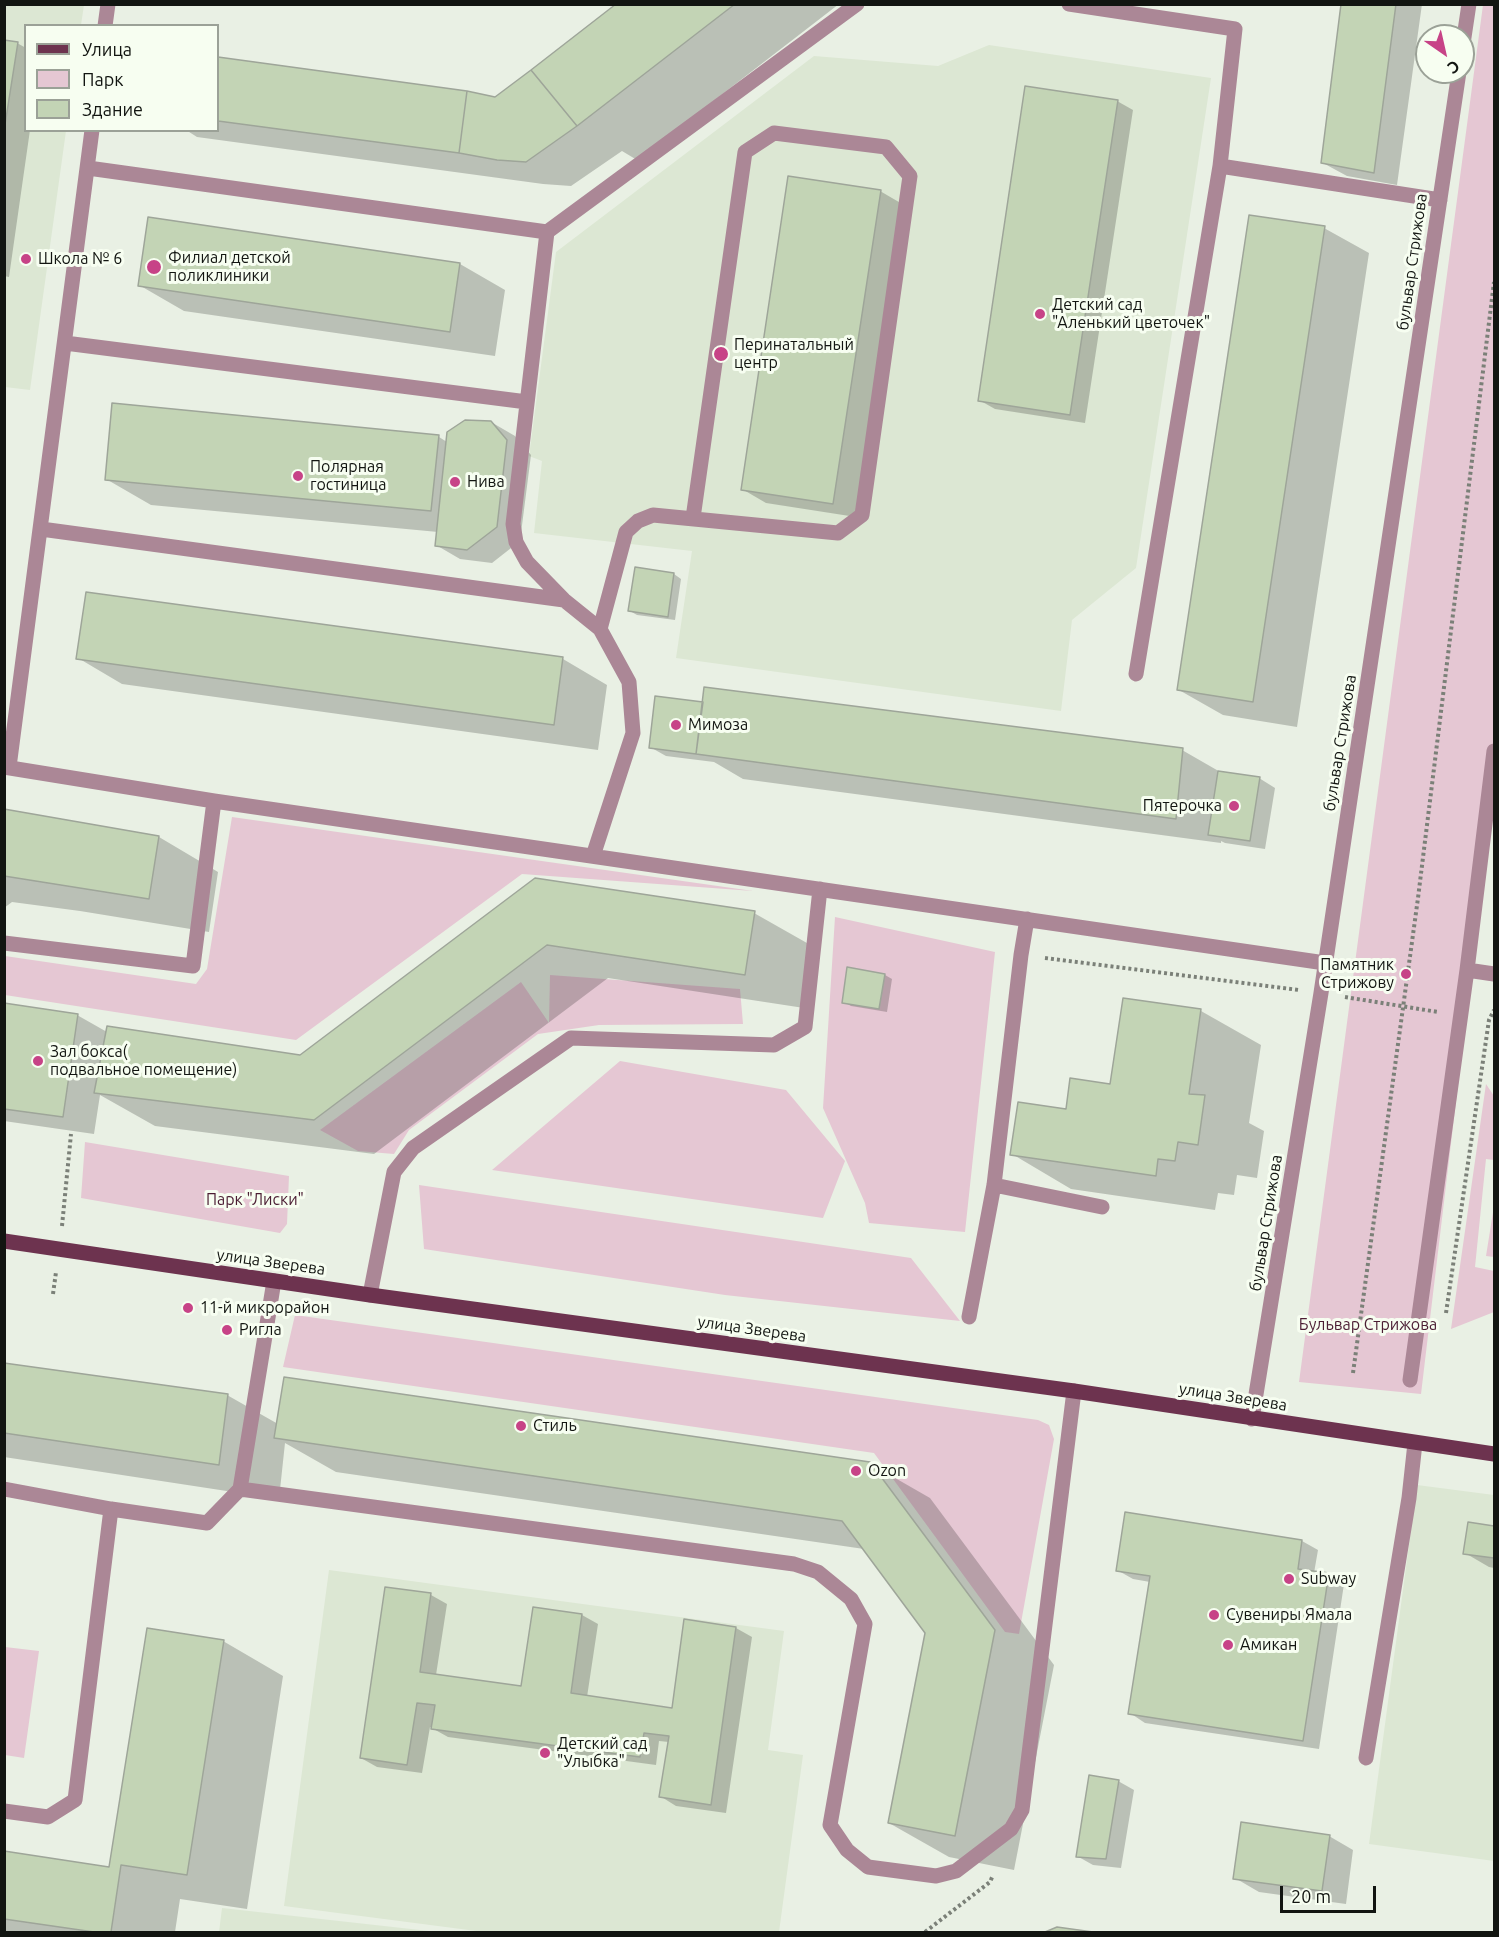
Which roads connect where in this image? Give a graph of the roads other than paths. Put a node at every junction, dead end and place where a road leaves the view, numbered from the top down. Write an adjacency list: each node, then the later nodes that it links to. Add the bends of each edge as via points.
1 (108, 4): 5 (street)
2 (857, 4): 12 (street)
3 (1070, 4): 9 (street, via 1235,29)
4 (1469, 4): 6 (street)
5 (105, 24)
6 (1466, 24)
7 (1457, 84): 11 (street, бульвар Стрижова)
8 (92, 132): 10 (street)
9 (1220, 166): 11 (street); 19 (street)
10 (88, 168): 12 (street); 13 (street)
11 (1440, 200): 27 (street, бульвар Стрижова)
12 (547, 231): 14 (street)
13 (65, 343): 14 (street); 16 (street)
14 (527, 402): 17 (street, via 513,524 516,542 527,562)
15 (693, 518): 15 (street, via 838,533 862,515 910,176 886,147 774,133 745,152); 18 (street, via 653,515 626,532)
16 (41, 529): 17 (street); 21 (street)
17 (564, 600): 18 (street)
18 (600, 629): 23 (street, via 629,682 633,733)
19 (1136, 674)
20 (1494, 751): 28 (street)
21 (7, 767): 22 (street)
22 (214, 801): 23 (street); 26 (street, via 193,966)
23 (592, 856): 24 (street)
24 (820, 889): 25 (street); 34 (street, via 805,1027 774,1045 571,1038 413,1148 394,1172)
25 (1027, 920): 27 (street); 30 (street)
26 (4, 943)
27 (1325, 963): 38 (street, бульвар Стрижова)
28 (1467, 970): 29 (street); 36 (street)
29 (1494, 974)
30 (994, 1185): 31 (street); 35 (street)
31 (1102, 1207)
32 (4, 1241): 33 (main road, улица Зверева)
33 (274, 1281): 34 (main road, улица Зверева); 42 (street)
34 (370, 1295): 37 (main road, улица Зверева)
35 (969, 1317)
36 (1410, 1380)
37 (1074, 1391): 38 (main road, улица Зверева); 42 (street, via 1022,1810 1002,1836 956,1871 936,1876 868,1867 846,1850 830,1825 865,1624 851,1599 818,1572 794,1564)
38 (1252, 1419): 39 (main road, улица Зверева)
39 (1415, 1443): 40 (main road, улица Зверева); 44 (street)
40 (1494, 1454)
41 (4, 1489): 43 (street)
42 (240, 1489): 43 (street, via 207,1523)
43 (111, 1509): 45 (street, via 75,1800 48,1816)
44 (1366, 1758)
45 (4, 1811)

